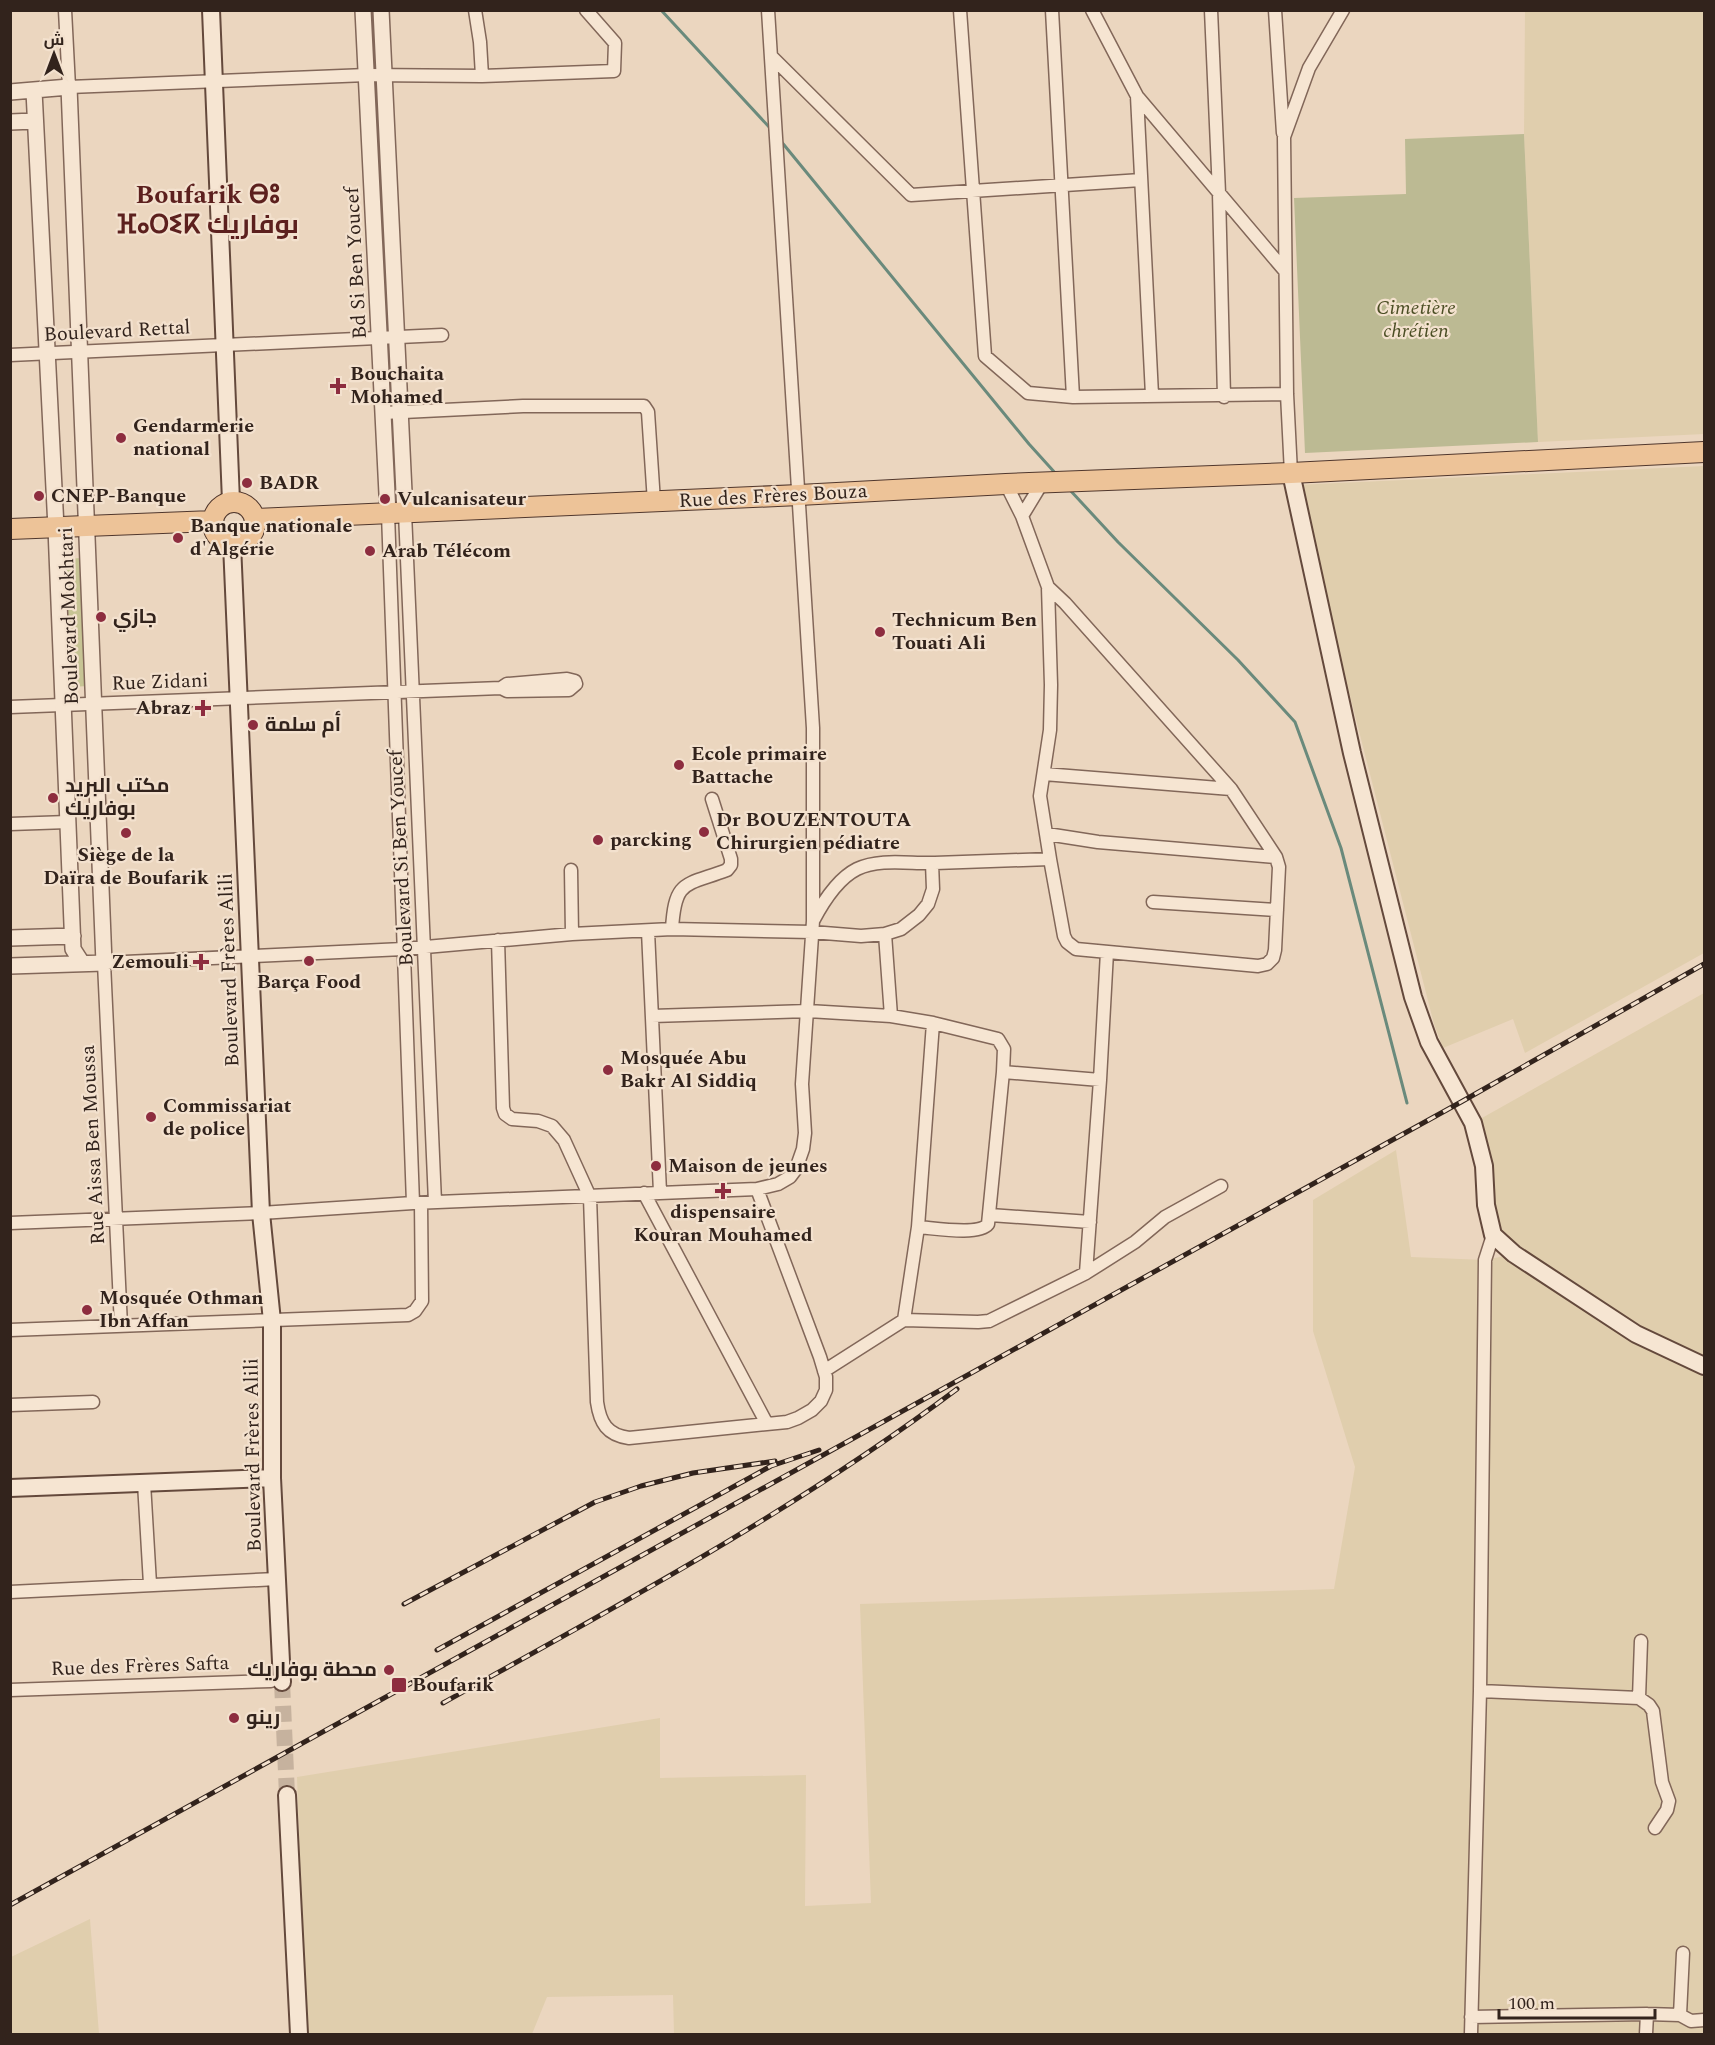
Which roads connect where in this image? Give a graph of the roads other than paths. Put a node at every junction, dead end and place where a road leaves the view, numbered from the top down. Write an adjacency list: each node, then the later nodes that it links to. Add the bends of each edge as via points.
1 (66, 10): 19 (street)
2 (211, 10): 18 (main road)
3 (363, 10): 16 (street, Bd Si Ben Youcef)
4 (381, 10): 15 (street, Bd Si Ben Youcef)
5 (475, 10): 17 (street)
6 (586, 10): 17 (street, via 615,43 614,71)
7 (768, 10): 14 (street)
8 (960, 10): 30 (street)
9 (1052, 10): 29 (street)
10 (1092, 10): 22 (street)
11 (1211, 10): 31 (street)
12 (1275, 10): 25 (street)
13 (1343, 10): 25 (street, via 1309,68)
14 (771, 57): 30 (street, via 911,195); 49 (street)
15 (385, 74): 16 (street); 17 (street); 27 (street, Bd Si Ben Youcef)
16 (367, 75): 18 (street); 26 (street, Bd Si Ben Youcef)
17 (482, 75)
18 (214, 80): 19 (street); 35 (main road)
19 (69, 87): 20 (street); 36 (street, Boulevard Mokhtari)
20 (34, 91): 21 (street); 24 (street, Boulevard Mokhtari)
21 (10, 92)
22 (1137, 96): 28 (street); 31 (street)
23 (10, 122): 24 (street)
24 (35, 122): 37 (street, Boulevard Mokhtari)
25 (1284, 137): 32 (street)
26 (372, 167): 27 (street); 34 (street, Bd Si Ben Youcef)
27 (389, 167): 34 (street, Bd Si Ben Youcef)
28 (1141, 180): 29 (street); 40 (street)
29 (1061, 185): 30 (street); 42 (street)
30 (973, 192): 42 (street, via 985,356 1028,393)
31 (1219, 193): 32 (street); 41 (street)
32 (1285, 271): 39 (street)
33 (442, 335): 34 (street, Boulevard Rettal)
34 (388, 338): 35 (street, Boulevard Rettal); 43 (street, Bd Si Ben Youcef); 44 (street, Bd Si Ben Youcef)
35 (226, 345): 36 (street, Boulevard Rettal); 50 (main road)
36 (80, 353): 37 (street, Boulevard Rettal); 56 (street, Boulevard Mokhtari)
37 (47, 354): 38 (street, Boulevard Rettal); 57 (street, Boulevard Mokhtari)
38 (10, 355)
39 (1287, 394): 41 (street); 46 (street)
40 (1152, 395): 41 (street); 42 (street)
41 (1224, 397)
42 (1073, 398)
43 (383, 413): 44 (street); 52 (street, Bd Si Ben Youcef)
44 (400, 413): 51 (street, via 523,406 645,406); 52 (street, Bd Si Ben Youcef)
45 (1704, 452): 46 (main road, Rue des Frères Bouza)
46 (1291, 473): 47 (main road, Rue des Frères Bouza); 114 (main road, via 1352,753 1413,997 1430,1042 1473,1123 1484,1166 1486,1205)
47 (1047, 483): 48 (main road, Rue des Frères Bouza); 53 (street)
48 (1006, 484): 49 (main road, Rue des Frères Bouza); 53 (street)
49 (799, 495): 51 (main road, Rue des Frères Bouza); 80 (street, via 813,728)
50 (231, 501): 54 (main road, via 244,504); 55 (main road, via 218,508)
51 (654, 502): 52 (main road, Rue des Frères Bouza)
52 (397, 513): 54 (main road, Rue des Frères Bouza); 62 (street, Boulevard Si Ben Youcef); 63 (street, Boulevard Si Ben Youcef)
53 (1022, 516): 60 (street)
54 (256, 519): 59 (main road, via 247,540)
55 (213, 521): 56 (main road); 59 (main road, via 220,539)
56 (87, 526): 57 (main road); 65 (street, Boulevard Mokhtari)
57 (56, 528): 58 (main road); 66 (street, Boulevard Mokhtari)
58 (10, 530)
59 (232, 544): 64 (main road, Boulevard Frères Alili)
60 (1048, 587): 68 (street, via 1051,684); 69 (street)
61 (501, 688): 61 (street, via 569,690 576,684 567,680 507,684); 63 (street, Rue Zidani)
62 (394, 691): 63 (street, Rue Zidani); 64 (street, Rue Zidani); 89 (street, Boulevard Si Ben Youcef)
63 (413, 691): 88 (street, Boulevard Si Ben Youcef)
64 (238, 698): 65 (street, Rue Zidani); 91 (main road, Boulevard Frères Alili)
65 (93, 704): 66 (street, Rue Zidani); 93 (street, Boulevard Mokhtari)
66 (63, 705): 67 (street, Rue Zidani); 71 (street, Boulevard Mokhtari)
67 (10, 707)
68 (1044, 774): 69 (street); 73 (street, via 1041,807)
69 (1232, 789): 74 (street)
70 (712, 799): 81 (street, via 730,865 727,870 685,885 675,900)
71 (68, 822): 72 (street); 85 (street, Boulevard Mokhtari)
72 (10, 824)
73 (1047, 834): 74 (street); 75 (street)
74 (1276, 857): 79 (street)
75 (1050, 859): 76 (street); 90 (street, via 1067,942 1076,949)
76 (932, 863): 80 (street, via 888,863 859,868 838,883 821,905); 84 (street, via 933,890 928,904 901,928)
77 (571, 870): 83 (street)
78 (1153, 902): 79 (street)
79 (1276, 910): 90 (street, via 1275,954 1262,966)
80 (812, 926): 81 (street); 84 (street, via 861,936); 95 (street)
81 (672, 929): 82 (street)
82 (648, 931): 83 (street); 97 (street)
83 (572, 934): 87 (street)
84 (885, 934): 96 (street)
85 (73, 936): 86 (street); 92 (street, Boulevard Mokhtari, via 73,950)
86 (10, 938)
87 (498, 940): 88 (street); 105 (street, via 505,1114 512,1119 538,1120 552,1126 564,1140)
88 (424, 947): 89 (street); 106 (street, Boulevard Si Ben Youcef)
89 (404, 949): 91 (street); 107 (street, Boulevard Si Ben Youcef)
90 (1107, 951): 100 (street)
91 (250, 956): 93 (street); 108 (main road, Boulevard Frères Alili)
92 (82, 963): 93 (street); 94 (street)
93 (104, 963): 110 (street, Rue Aissa Ben Moussa)
94 (10, 966)
95 (808, 1011): 96 (street); 97 (street); 102 (street, via 802,1084 803,1149 790,1177)
96 (891, 1016): 98 (street)
97 (652, 1017): 103 (street)
98 (933, 1023): 99 (street, via 998,1039 1004,1049); 113 (street)
99 (1003, 1072): 100 (street); 109 (street)
100 (1100, 1080): 111 (street)
101 (1221, 1186): 115 (street, via 1165,1217 1135,1242)
102 (763, 1188): 103 (street); 121 (street)
103 (660, 1192): 104 (street)
104 (644, 1193): 105 (street); 124 (street)
105 (590, 1197): 106 (street); 124 (street, via 597,1402 606,1429 629,1438)
106 (435, 1202): 107 (street)
107 (417, 1203): 108 (street); 117 (street, Boulevard Si Ben Youcef, via 423,1296 416,1311 408,1315)
108 (261, 1213): 110 (street); 117 (main road, Boulevard Frères Alili)
109 (990, 1215): 111 (street); 113 (street, via 986,1228 976,1231)
110 (117, 1219): 112 (street); 118 (street, Rue Aissa Ben Moussa)
111 (1090, 1222): 115 (street)
112 (10, 1223)
113 (918, 1227): 116 (street)
114 (1493, 1235): 120 (main road, via 1514,1254 1636,1334); 134 (street, via 1485,1260)
115 (1086, 1273): 116 (street, via 989,1321)
116 (904, 1320): 121 (street)
117 (272, 1321): 118 (street); 125 (main road, Boulevard Frères Alili)
118 (121, 1326): 119 (street)
119 (10, 1330)
120 (1704, 1366)
121 (824, 1371): 124 (street, via 826,1390 812,1410 787,1422)
122 (93, 1402): 123 (street)
123 (10, 1405)
124 (767, 1424)
125 (272, 1478): 126 (main road); 128 (main road, Boulevard Frères Alili)
126 (144, 1483): 127 (main road); 129 (street)
127 (10, 1488)
128 (277, 1579): 129 (street); 132 (main road, Boulevard Frères Alili)
129 (150, 1584): 130 (street)
130 (10, 1592)
131 (1641, 1641): 135 (street)
132 (276, 1682): 133 (street, Rue des Frères Safta)
133 (10, 1690)
134 (1480, 1691): 135 (street); 141 (street)
135 (1639, 1698): 137 (street, via 1653,1711 1662,1782 1669,1801)
136 (287, 1795): 143 (main road)
137 (1655, 1827)
138 (1683, 1953): 140 (street)
139 (1647, 2014): 140 (street); 141 (street); 145 (street)
140 (1680, 2015): 142 (street, via 1690,2021)
141 (1471, 2017): 144 (street)
142 (1704, 2020)
143 (299, 2034)
144 (1471, 2034)
145 (1646, 2034)

